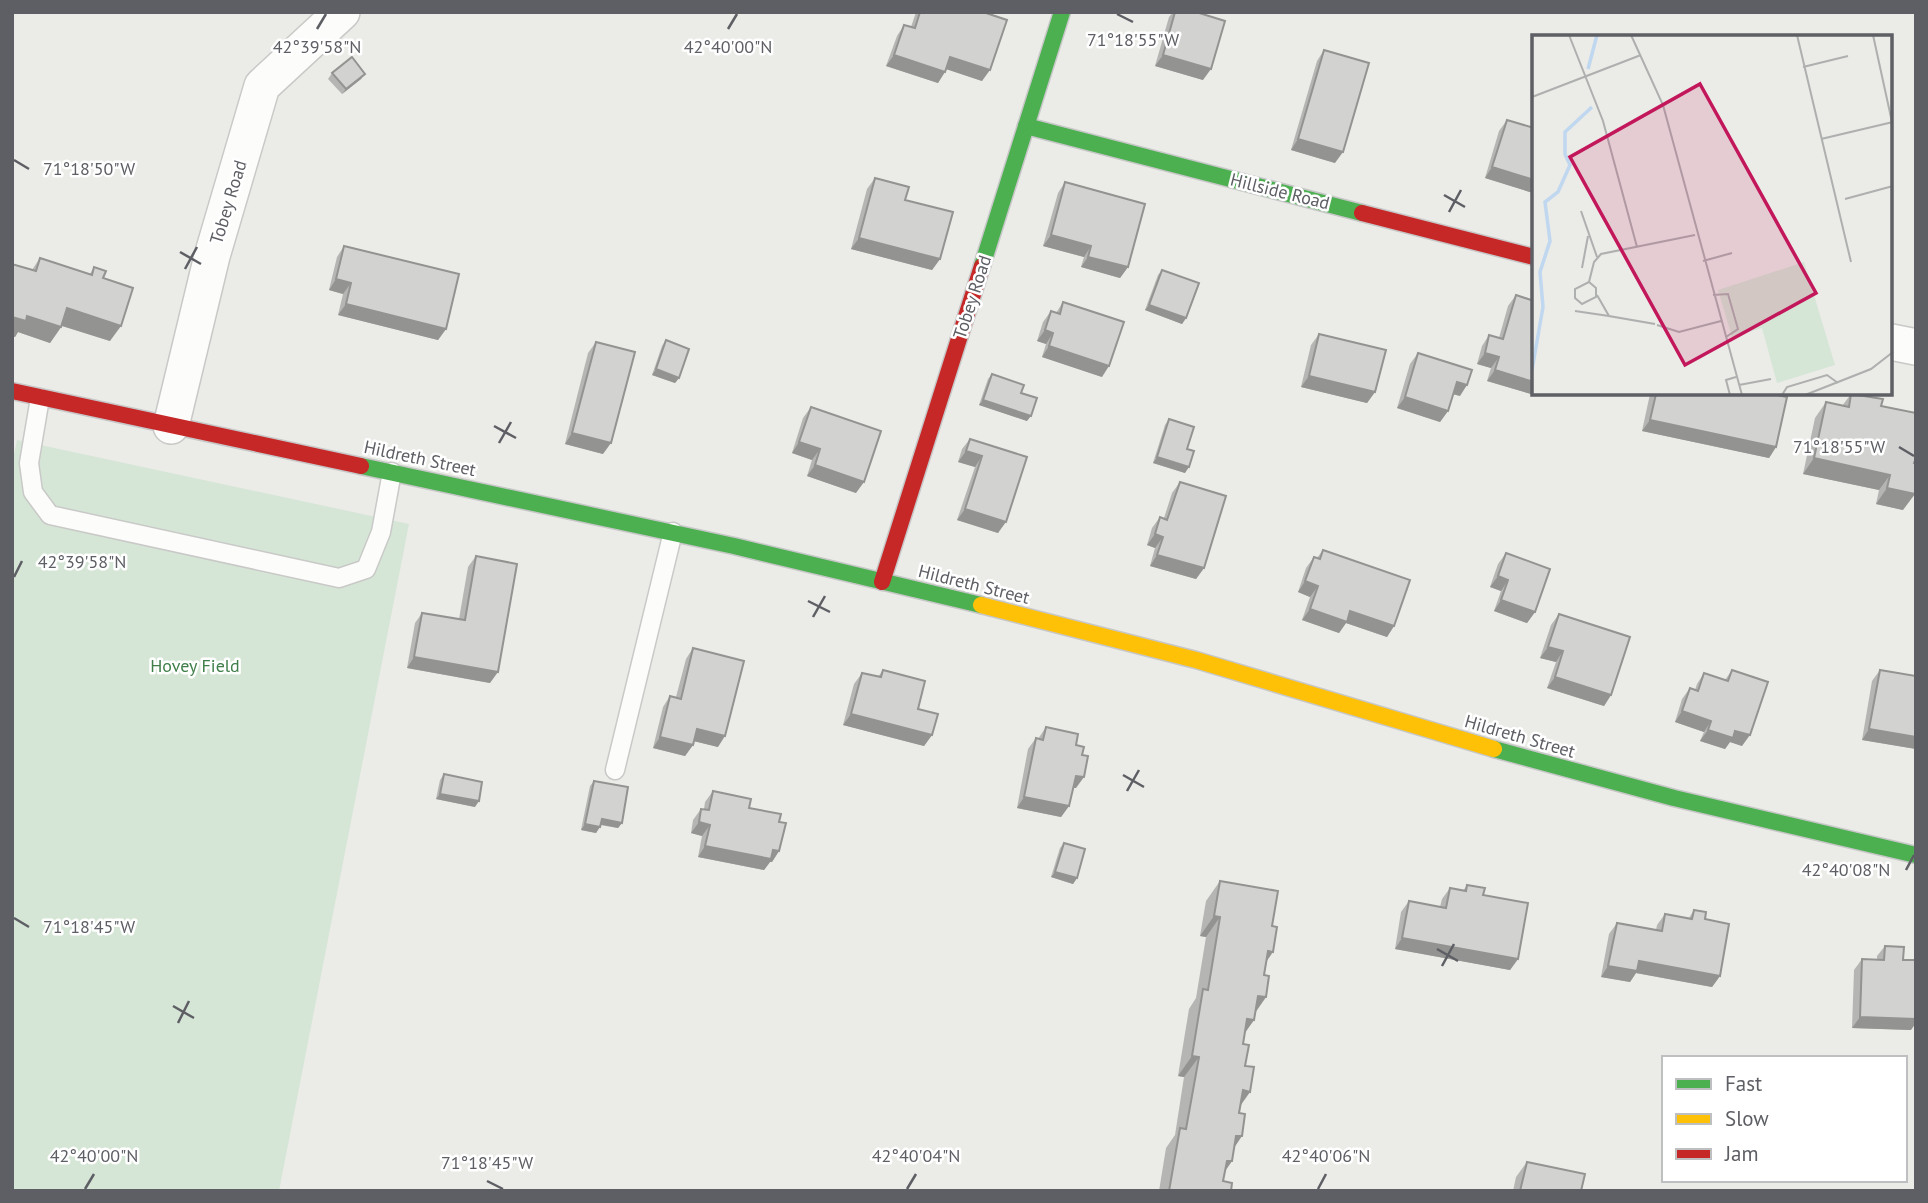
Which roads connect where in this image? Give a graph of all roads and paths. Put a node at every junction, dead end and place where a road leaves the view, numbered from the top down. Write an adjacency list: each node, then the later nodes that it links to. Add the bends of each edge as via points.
1 (342, 12): 9 (street, Tobey Road, via 262,86 212,256)
2 (1062, 12): 3 (street, Tobey Road)
3 (1026, 126): 4 (street, Hillside Road); 12 (street, Tobey Road)
4 (1532, 256)
5 (1893, 342): 6 (street)
6 (1916, 347)
7 (12, 391): 8 (street, Hildreth Street)
8 (40, 398): 9 (street, Hildreth Street); 10 (lane, via 29,463 33,492 50,514 339,578 366,569 381,532)
9 (172, 426): 10 (street, Hildreth Street)
10 (392, 472): 11 (street, Hildreth Street)
11 (673, 532): 12 (street, Hildreth Street); 13 (lane)
12 (882, 582): 14 (street, Hildreth Street, via 1150,648 1534,761)
13 (615, 770)
14 (1916, 855)

